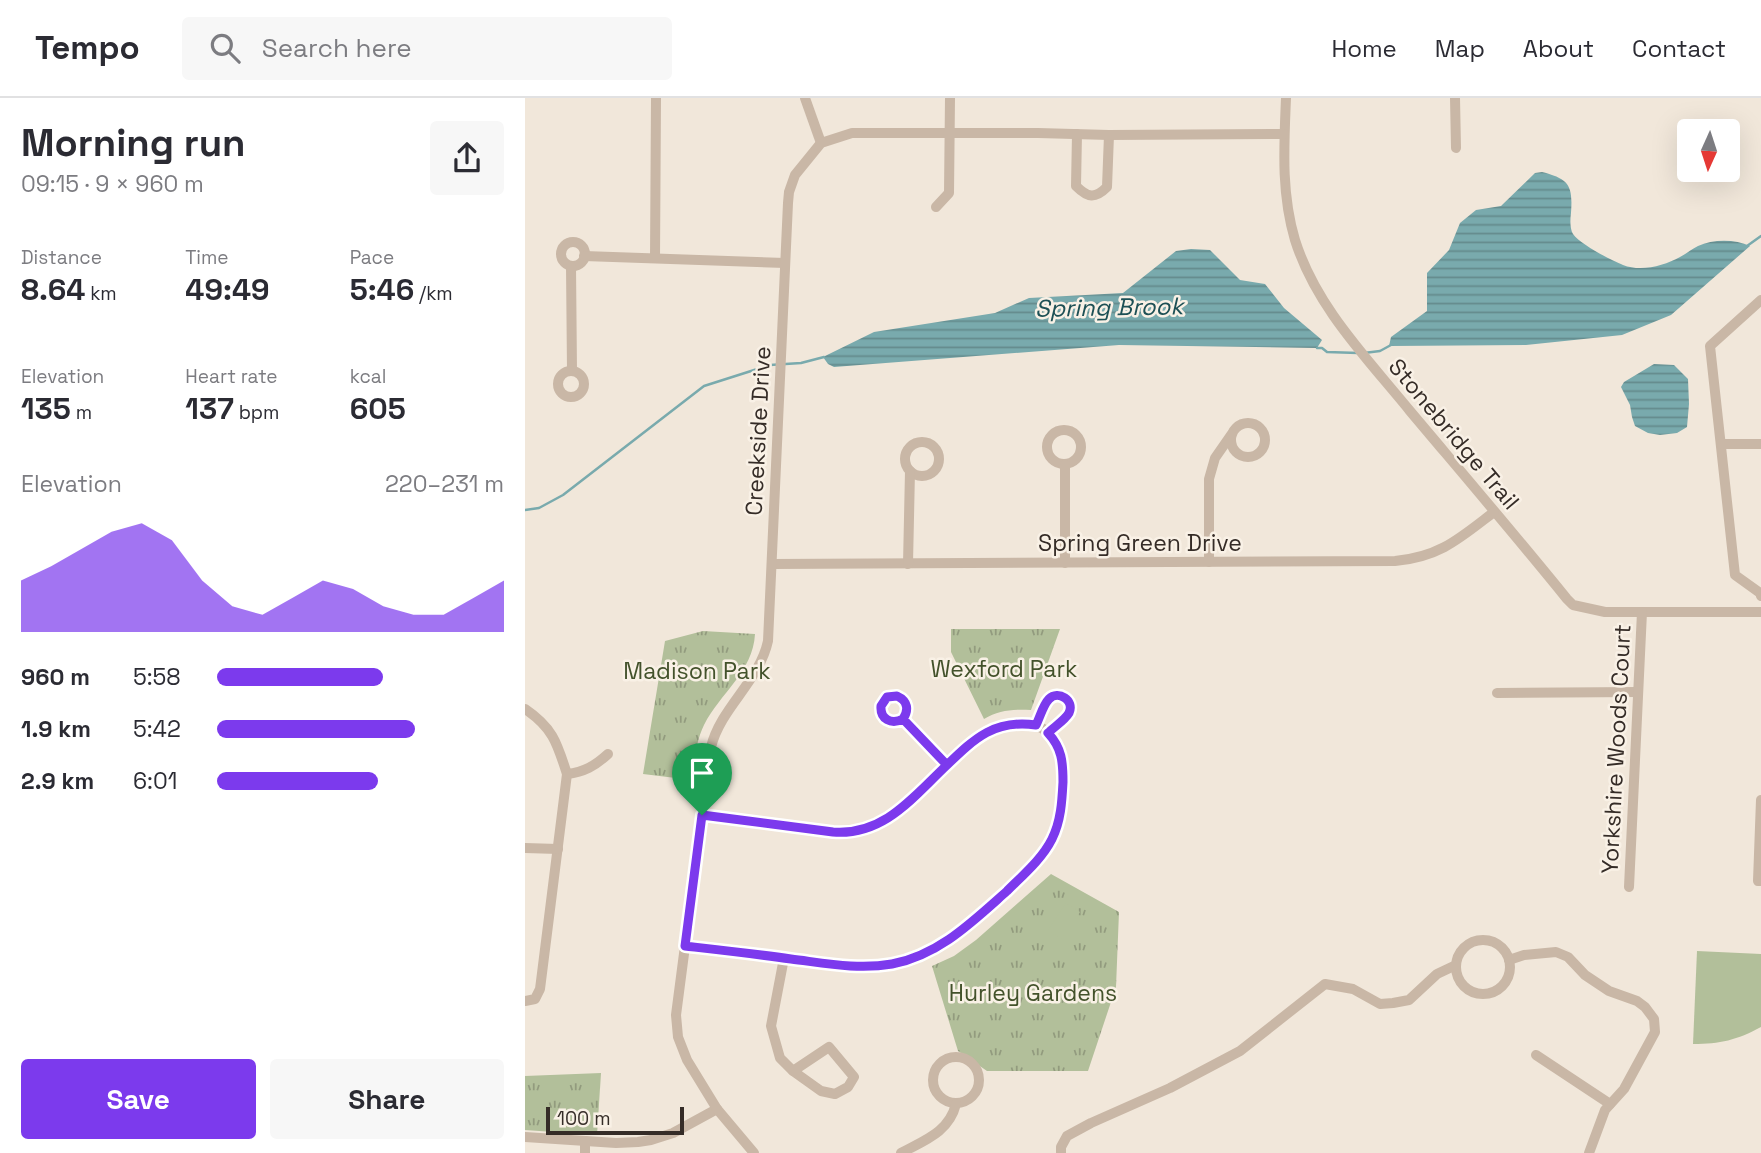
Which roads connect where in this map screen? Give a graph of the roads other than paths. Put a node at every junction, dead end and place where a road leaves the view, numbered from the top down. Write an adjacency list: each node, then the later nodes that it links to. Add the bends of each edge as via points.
1 (656, 98): 14 (street)
2 (805, 98): 10 (street)
3 (950, 98): 6 (street)
4 (1286, 98): 8 (street, Stonebridge Trail)
5 (1455, 98): 11 (street)
6 (950, 132): 7 (street); 10 (street, via 864,132); 12 (street, via 949,193)
7 (1077, 134): 9 (street); 9 (street, via 1076,186 1091,197 1107,187)
8 (1284, 134): 9 (street); 24 (street, Stonebridge Trail, via 1285,192 1296,243 1319,294 1347,335)
9 (1109, 135)
10 (821, 143): 15 (street, Creekside Drive, via 800,167 789,192)
11 (1456, 148)
12 (936, 207)
13 (585, 256): 14 (street); 16 (street, via 580,264); 16 (street, via 578,244 565,245 561,258)
14 (655, 258): 15 (street)
15 (785, 263): 27 (street, Creekside Drive)
16 (571, 266): 18 (street)
17 (1761, 300): 20 (street, via 1710,346)
18 (572, 371)
19 (1231, 435): 25 (street, via 1215,458 1209,479)
20 (1721, 444): 21 (street); 29 (street, via 1735,575)
21 (1761, 444)
22 (1065, 465): 26 (street)
23 (909, 471): 28 (street)
24 (1494, 512): 25 (street, Spring Green Drive, via 1443,549 1409,560); 30 (street, Stonebridge Trail, via 1573,605 1605,612)
25 (1209, 562): 26 (street, Spring Green Drive)
26 (1065, 563): 28 (street, Spring Green Drive)
27 (772, 564): 28 (street, Spring Green Drive); 42 (street, Creekside Drive, via 765,651 716,731)
28 (908, 564)
29 (1761, 596)
30 (1642, 612): 31 (street, Stonebridge Trail); 32 (street, Yorkshire Woods Court)
31 (1761, 612)
32 (1638, 692): 33 (street); 46 (street, Yorkshire Woods Court)
33 (1497, 693)
34 (525, 709): 40 (street, via 546,725)
35 (903, 719): 39 (street)
36 (1036, 725): 37 (street); 37 (street, via 1047,701 1064,696 1070,711); 39 (street, via 995,727)
37 (1048, 733): 48 (street, via 1056,741 1063,763 1061,809 1054,836 1040,857 967,928 929,951 891,964 854,967)
38 (608, 754): 40 (street, via 582,772)
39 (947, 765): 42 (street, via 894,814 853,832)
40 (567, 774): 44 (street)
41 (1761, 800): 45 (street)
42 (702, 815): 47 (street, Creekside Drive)
43 (525, 848): 44 (street)
44 (558, 849): 51 (street, via 540,989 535,999)
45 (1759, 881)
46 (1629, 887)
47 (685, 946): 48 (street); 56 (street, Creekside Drive, via 676,1015 678,1037)
48 (784, 958): 53 (street, via 771,1026 781,1058)
49 (1509, 960): 50 (street, via 1492,942 1476,941 1462,950); 50 (street, via 1502,986 1486,994 1461,983); 55 (street, via 1556,952 1609,991 1637,1001 1654,1019 1655,1032 1624,1089)
50 (1456, 965): 62 (street, via 1437,974 1409,1000 1393,1003 1380,1004 1353,989 1325,984 1240,1051 1067,1136)
51 (525, 1001)
52 (1536, 1055): 55 (street)
53 (793, 1072): 53 (street, via 821,1091 835,1094 854,1077 829,1047)
54 (956, 1104): 54 (street, via 972,1097 979,1080 972,1063 956,1056 939,1063 932,1080 939,1097); 61 (street, via 946,1126)
55 (1610, 1104): 63 (street)
56 (717, 1109): 58 (street, via 651,1140); 60 (street, Creekside Drive)
57 (525, 1138): 58 (street)
58 (585, 1141): 59 (street)
59 (585, 1153)
60 (754, 1153)
61 (901, 1153)
62 (1061, 1153)
63 (1589, 1153)

